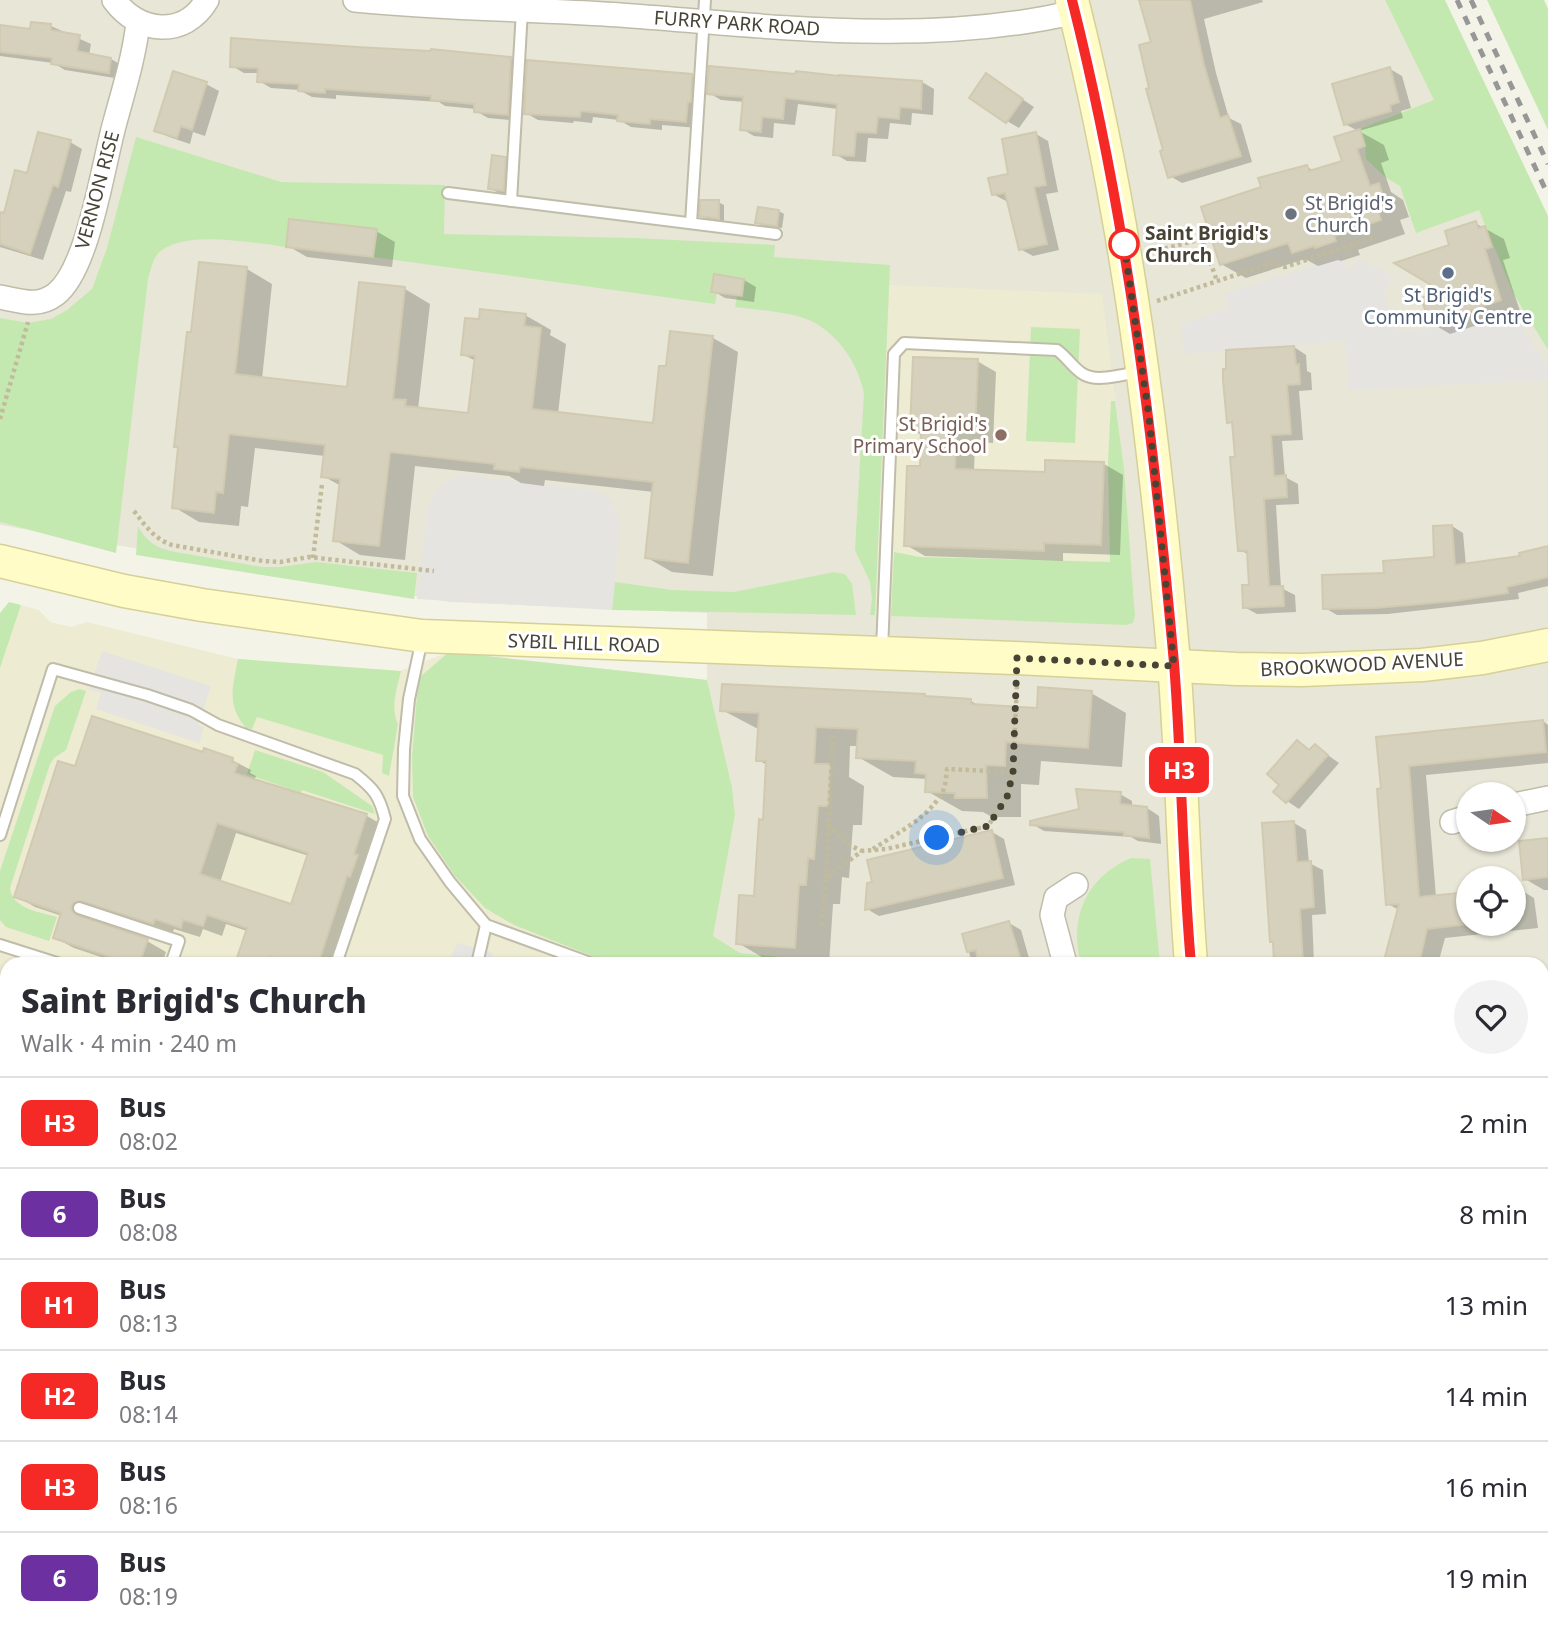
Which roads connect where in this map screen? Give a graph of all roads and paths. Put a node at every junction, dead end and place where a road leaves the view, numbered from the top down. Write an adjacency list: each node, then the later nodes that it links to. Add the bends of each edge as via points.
1 (114, 0): 7 (street)
2 (207, 0): 7 (street, via 188,20 172,26)
3 (355, 0): 4 (street, FURRY PARK ROAD)
4 (522, 5): 6 (street, FURRY PARK ROAD); 9 (lane)
5 (1073, 6): 6 (street, FURRY PARK ROAD, via 938,32 784,27); 13 (main road)
6 (704, 11): 10 (lane)
7 (138, 23): 16 (street, VERNON RISE, via 128,80 80,255 59,292)
8 (448, 193): 9 (lane)
9 (511, 201): 10 (lane)
10 (691, 223): 11 (lane)
11 (776, 234)
12 (1375, 237): 14 (path, via 1286,267 1272,263)
13 (1126, 258): 14 (path, via 1202,239); 17 (main road)
14 (1217, 281): 17 (path)
15 (0, 297): 16 (street)
16 (34, 304): 19 (path)
17 (1133, 309): 18 (main road)
18 (1143, 372): 27 (lane, via 1093,379 1057,350 904,343 894,354); 29 (main road)
19 (0, 419)
20 (322, 484): 22 (path)
21 (134, 510): 22 (path, via 154,535 172,545 263,561)
22 (313, 558): 24 (path)
23 (0, 561): 25 (main road, SYBIL HILL ROAD, via 202,605)
24 (434, 571)
25 (422, 636): 27 (main road, SYBIL HILL ROAD); 41 (lane, via 409,699 402,796 420,839)
26 (1548, 645): 29 (main road, BROOKWOOD AVENUE, via 1422,664 1302,670)
27 (882, 654): 28 (main road, SYBIL HILL ROAD)
28 (1017, 658): 29 (main road, SYBIL HILL ROAD); 31 (path)
29 (1174, 666): 50 (main road)
30 (833, 737): 34 (path)
31 (1013, 772): 36 (path, via 1007,797 988,826); 36 (path, via 947,769 945,788 935,804)
32 (1548, 798): 33 (street)
33 (1526, 803)
34 (828, 824): 37 (path, via 847,844); 38 (path)
35 (0, 835): 46 (lane, via 53,669 191,710 218,725 355,774 374,789 385,819)
36 (872, 849): 37 (path)
37 (862, 851): 38 (path)
38 (826, 878): 42 (path)
39 (1076, 885): 49 (street, via 1056,898 1052,915)
40 (79, 908): 45 (lane, via 179,941)
41 (486, 925): 47 (lane); 48 (lane)
42 (822, 925)
43 (0, 945): 44 (lane)
44 (38, 957)
45 (173, 957)
46 (338, 957)
47 (479, 957)
48 (574, 957)
49 (1063, 957)
50 (1190, 957)

